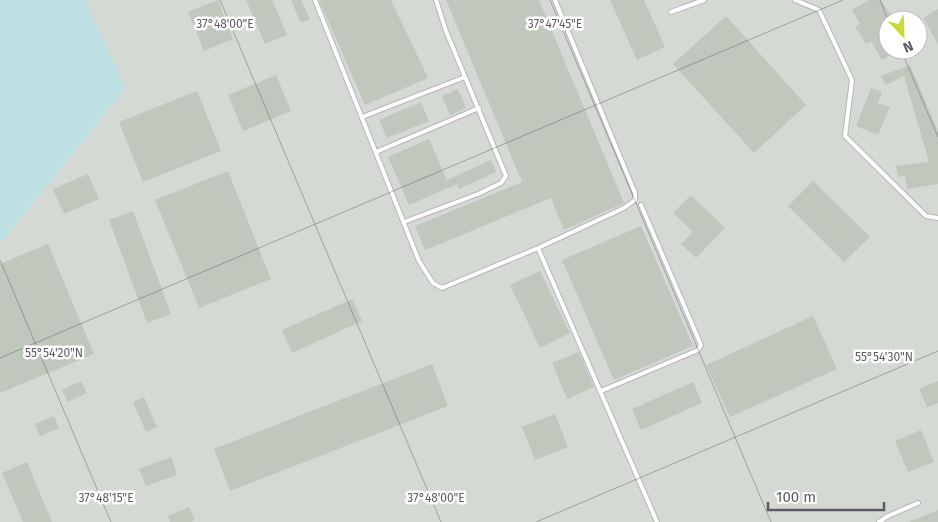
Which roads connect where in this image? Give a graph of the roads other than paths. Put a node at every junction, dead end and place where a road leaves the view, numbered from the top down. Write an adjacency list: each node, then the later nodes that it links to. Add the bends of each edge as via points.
1 (315, 0): 9 (lane)
2 (436, 0): 7 (lane)
3 (555, 0): 14 (lane, via 635,193 635,200)
4 (704, 0): 6 (lane)
5 (795, 0): 12 (lane, via 819,10 852,80 844,136 926,216)
6 (672, 12)
7 (465, 77): 8 (lane); 9 (lane)
8 (479, 108): 10 (lane); 13 (lane, via 506,176 501,183 478,194)
9 (362, 117): 10 (lane)
10 (376, 152): 13 (lane)
11 (641, 205): 15 (lane, via 701,345 698,350)
12 (938, 218)
13 (404, 222): 14 (lane, via 419,261 433,284 442,288)
14 (538, 248): 15 (lane)
15 (601, 391): 17 (lane)
16 (918, 502): 18 (lane)
17 (657, 522)
18 (880, 522)

